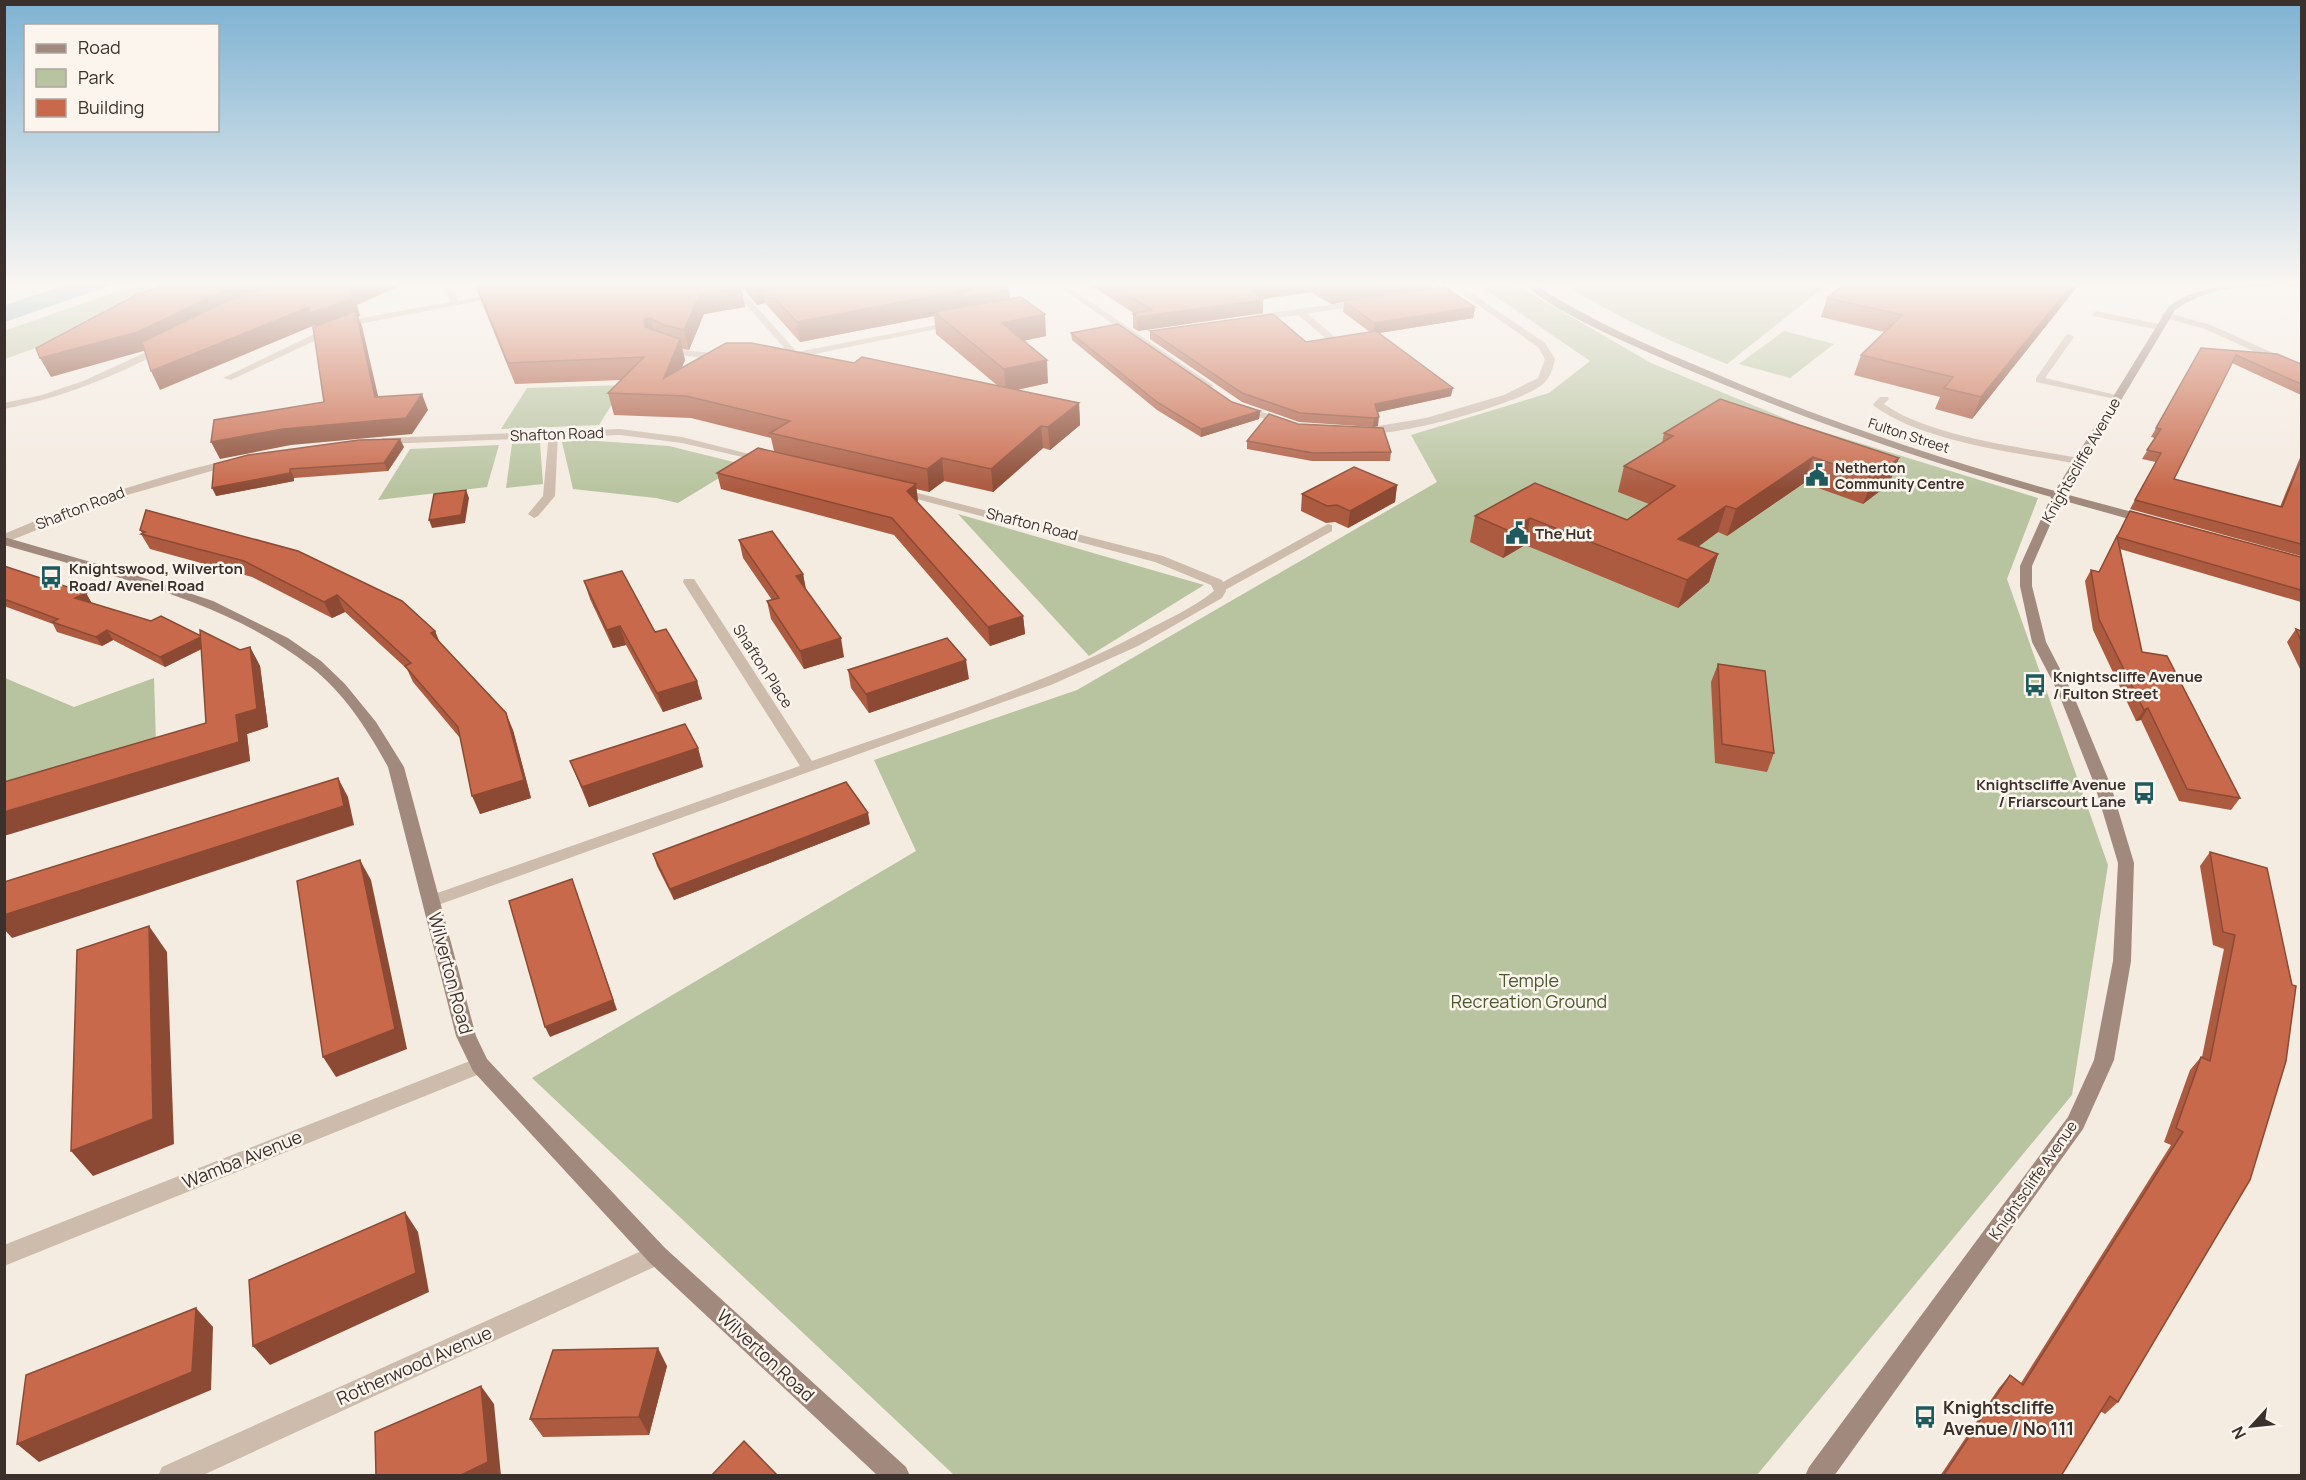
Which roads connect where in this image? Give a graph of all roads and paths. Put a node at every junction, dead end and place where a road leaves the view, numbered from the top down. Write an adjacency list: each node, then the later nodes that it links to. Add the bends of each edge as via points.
1 (154, 352): 19 (street, via 75,386)
2 (283, 352): 14 (street)
3 (668, 352): 12 (street)
4 (787, 352): 5 (street, via 790,356)
5 (811, 352)
6 (1160, 352): 15 (street)
7 (1546, 352): 21 (street, via 1550,359 1548,373 1537,385 1426,422 1373,432)
8 (1656, 352): 28 (street, Fulton Street, via 1794,412 1901,449)
9 (2058, 352): 16 (street, via 2039,380)
10 (2143, 352): 16 (street, Knightscliffe Avenue)
11 (2262, 352): 13 (street)
12 (732, 357)
13 (2301, 370)
14 (228, 378)
15 (1219, 393)
16 (2116, 398): 26 (street, Knightscliffe Avenue)
17 (1884, 399): 26 (street, via 1878,404 1883,410 1917,424)
18 (1228, 400): 20 (street)
19 (4, 406)
20 (1298, 427)
21 (1351, 430)
22 (553, 434): 23 (street, Shafton Road); 25 (street, Shafton Road, via 651,435); 29 (street, via 549,496)
23 (371, 442)
24 (240, 460): 32 (street, Shafton Road, via 140,486)
25 (773, 461)
26 (2078, 461): 28 (street, Knightscliffe Avenue)
27 (886, 488): 34 (street, Shafton Road, via 1160,559 1201,574)
28 (2058, 495): 30 (street, Fulton Street); 42 (street, Knightscliffe Avenue, via 2026,566 2026,586 2039,642 2103,786 2126,864 2122,961 2104,1060 2076,1123)
29 (534, 514)
30 (2155, 523)
31 (1328, 528): 34 (street)
32 (4, 540): 36 (street, Wilverton Road, via 192,597 237,617 316,663 378,733 396,767)
33 (689, 582): 35 (street, Shafton Place)
34 (1220, 587): 35 (street, via 1218,595 1193,611 1085,667)
35 (809, 768): 36 (street)
36 (432, 901): 37 (street, Wilverton Road, via 466,1036)
37 (480, 1065): 38 (street, Wilverton Road); 39 (street, Wamba Avenue)
38 (657, 1254): 40 (street, Rotherwood Avenue); 41 (street, Wilverton Road)
39 (4, 1256)
40 (171, 1476)
41 (897, 1476)
42 (1818, 1476)

